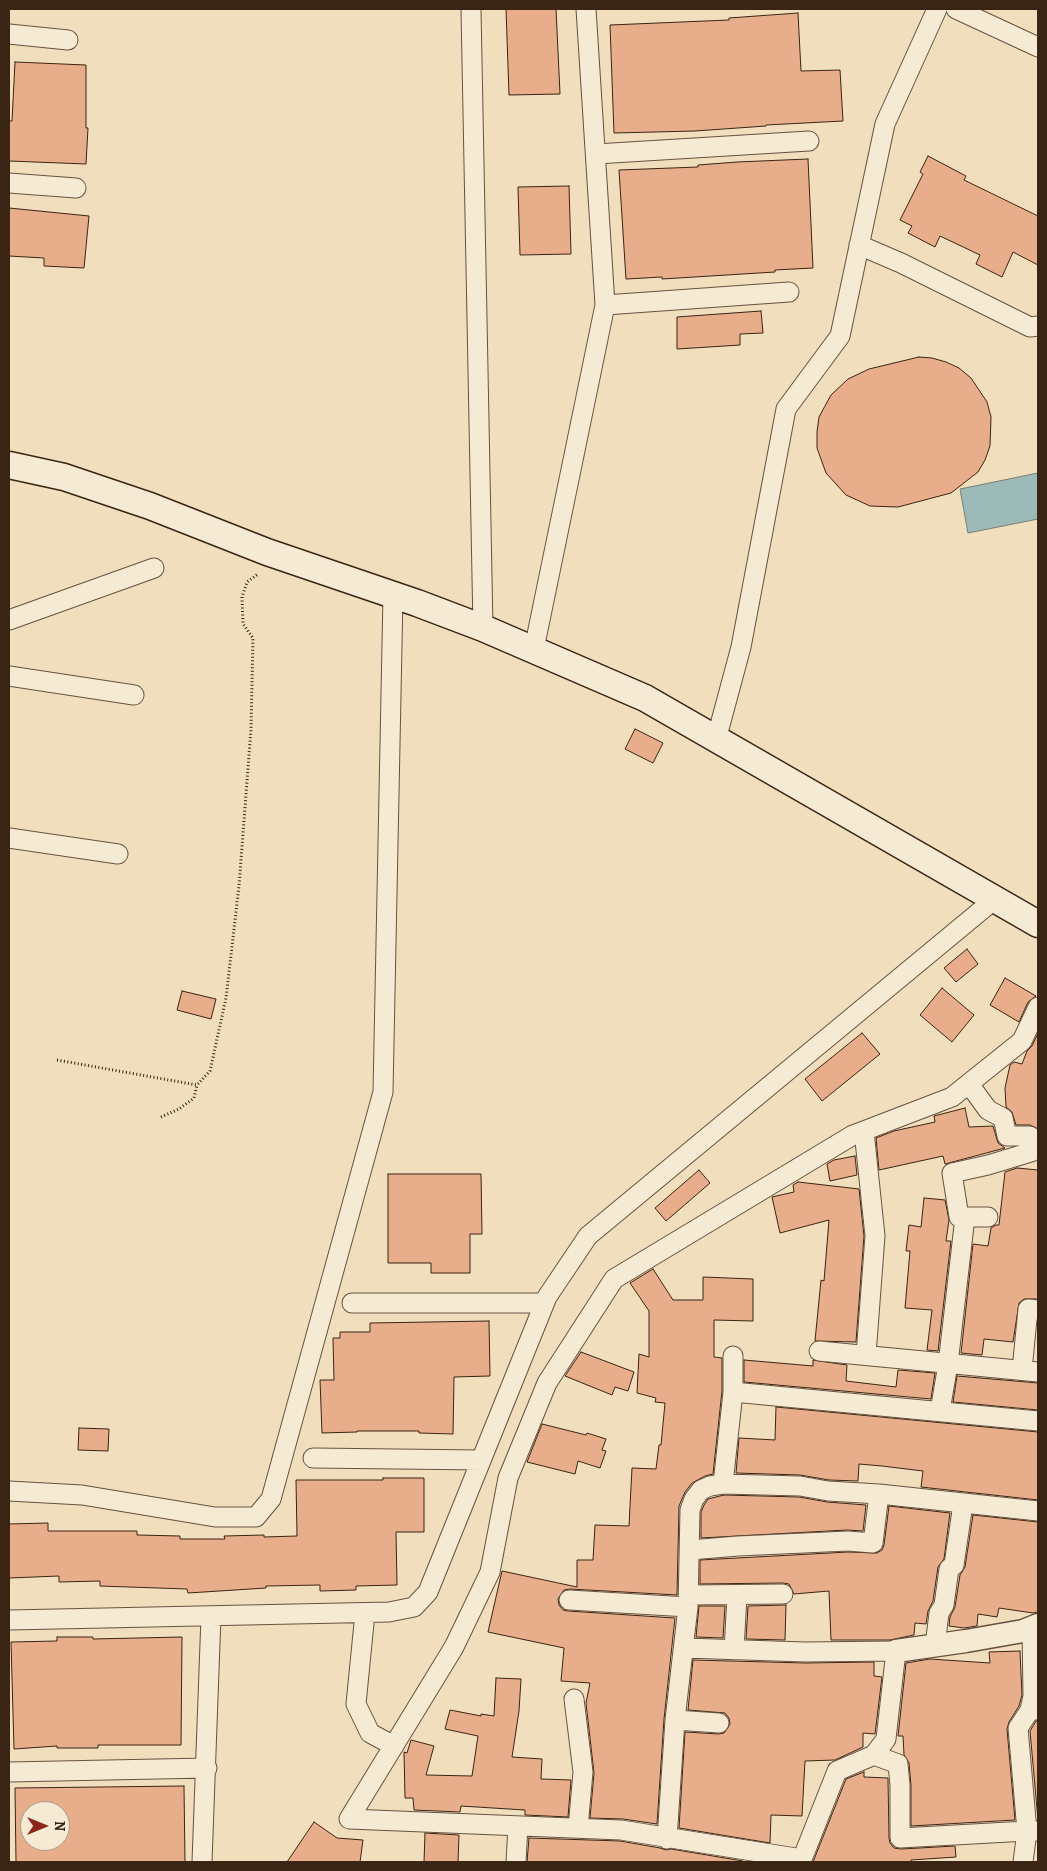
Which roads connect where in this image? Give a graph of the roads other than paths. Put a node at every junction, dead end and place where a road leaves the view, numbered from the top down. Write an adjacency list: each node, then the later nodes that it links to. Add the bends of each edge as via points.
1 (471, 9): 20 (street)
2 (586, 9): 9 (street)
3 (937, 9): 12 (street, via 885,124)
4 (956, 9): 7 (street)
5 (9, 34): 6 (street)
6 (68, 40)
7 (1038, 47)
8 (809, 141): 9 (street)
9 (596, 154): 14 (street)
10 (9, 183): 11 (street)
11 (76, 188)
12 (859, 246): 15 (street, via 901,263 1030,327); 24 (street, via 840,336 786,409 741,647)
13 (789, 292): 14 (street)
14 (605, 305): 21 (street)
15 (1038, 326)
16 (9, 465): 18 (main road, via 64,477)
17 (154, 568): 19 (street)
18 (393, 594): 20 (main road); 48 (street, via 383,1092 271,1500 256,1517 215,1517 82,1495)
19 (9, 620)
20 (483, 628): 21 (main road)
21 (534, 650): 24 (main road, via 645,698)
22 (9, 676): 23 (street)
23 (134, 694)
24 (716, 740): 27 (main road)
25 (9, 838): 26 (street)
26 (118, 854)
27 (995, 899): 28 (main road); 35 (street, via 588,1236)
28 (1038, 924)
29 (1038, 1007): 30 (street, via 1022,1041)
30 (969, 1084): 31 (street, via 952,1097); 32 (street, via 988,1110 1003,1118 1007,1136 1030,1136 1031,1152 952,1172 959,1217)
31 (864, 1131): 39 (street, via 875,1236); 69 (street, via 614,1279 547,1383 508,1478 490,1572 454,1647)
32 (965, 1217): 33 (street); 40 (street)
33 (988, 1217)
34 (352, 1302): 35 (street)
35 (544, 1303): 46 (street)
36 (1038, 1310): 41 (street, via 1028,1309)
37 (819, 1351): 39 (street)
38 (733, 1356): 42 (street)
39 (866, 1356): 40 (street)
40 (948, 1364): 41 (street); 43 (street)
41 (1030, 1371)
42 (733, 1392): 43 (street); 47 (street)
43 (940, 1411): 44 (street)
44 (1038, 1421)
45 (313, 1458): 46 (street)
46 (482, 1460): 57 (street, via 428,1592 414,1607)
47 (723, 1484): 49 (street, via 800,1486); 52 (street, via 701,1490 694,1499 690,1510)
48 (9, 1491)
49 (878, 1494): 50 (street); 52 (street, via 873,1544 848,1541)
50 (963, 1504): 51 (street); 61 (street, via 954,1565 948,1569)
51 (1038, 1511)
52 (690, 1550): 56 (street)
53 (782, 1594): 54 (street)
54 (737, 1596): 56 (street); 63 (street)
55 (569, 1600): 56 (street)
56 (688, 1601): 62 (street)
57 (365, 1613): 58 (street); 69 (street, via 356,1704 370,1733)
58 (211, 1616): 59 (street); 71 (street)
59 (9, 1620)
60 (1035, 1626): 61 (street, via 1013,1633); 66 (street)
61 (935, 1646): 64 (street)
62 (684, 1648): 63 (street); 67 (street)
63 (734, 1650): 64 (street)
64 (896, 1651): 70 (street, via 886,1739)
65 (574, 1699): 74 (street, via 583,1772)
66 (1034, 1710): 75 (street, via 1018,1728)
67 (675, 1720): 68 (street); 76 (street)
68 (719, 1723)
69 (394, 1746): 73 (street, via 349,1820)
70 (874, 1755): 75 (street, via 898,1764 900,1838); 77 (street, via 837,1771)
71 (207, 1768): 72 (street); 78 (street)
72 (9, 1772)
73 (518, 1826): 74 (street); 79 (street)
74 (578, 1828): 76 (street, via 621,1830)
75 (1032, 1831): 80 (street)
76 (667, 1839): 77 (street)
77 (802, 1861)
78 (202, 1862)
79 (516, 1862)
80 (1023, 1862)

